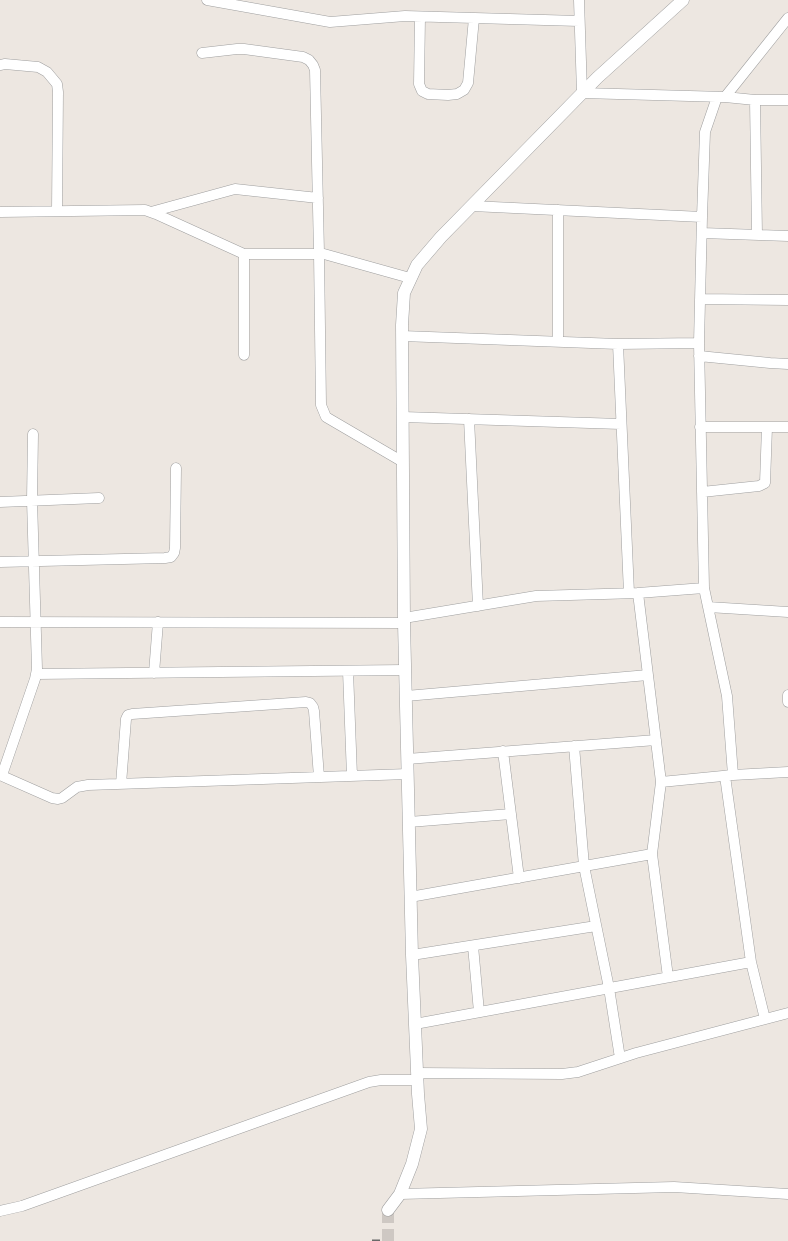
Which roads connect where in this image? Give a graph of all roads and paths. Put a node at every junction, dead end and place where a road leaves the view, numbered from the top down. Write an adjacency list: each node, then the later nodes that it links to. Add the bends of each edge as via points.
1 (207, 0): 4 (street, via 322,21)
2 (578, 0): 7 (street)
3 (683, 0): 10 (street)
4 (420, 17): 5 (street); 5 (street, via 419,84 422,91 428,94 448,95 464,90 468,83)
5 (474, 18): 7 (street)
6 (788, 18): 11 (street)
7 (579, 21): 10 (street)
8 (202, 53): 14 (street, via 244,49 309,60 315,70)
9 (0, 65): 17 (street, via 38,68 47,72 57,84)
10 (582, 93): 11 (street); 15 (street)
11 (721, 97): 12 (street); 20 (street, via 705,132)
12 (755, 100): 13 (street); 22 (street)
13 (788, 100)
14 (318, 198): 19 (street, via 235,189); 24 (street)
15 (472, 206): 16 (street); 26 (street, via 417,265)
16 (558, 210): 20 (street); 30 (street)
17 (57, 211): 18 (street); 19 (street)
18 (0, 212)
19 (151, 212): 25 (street)
20 (702, 217): 21 (street)
21 (702, 233): 22 (street); 27 (street)
22 (757, 235): 23 (street)
23 (788, 236)
24 (319, 253): 25 (street); 26 (street); 43 (street, via 322,411 326,417)
25 (244, 254): 33 (street)
26 (410, 278): 29 (street, via 404,293)
27 (700, 299): 28 (street); 31 (street)
28 (788, 300)
29 (402, 336): 30 (street); 36 (street)
30 (558, 342): 32 (street)
31 (699, 342): 32 (street); 34 (street)
32 (618, 344): 38 (street)
33 (244, 355)
34 (699, 356): 35 (street); 39 (street)
35 (788, 364)
36 (403, 417): 37 (street); 43 (street)
37 (469, 419): 38 (street); 53 (street)
38 (621, 424): 52 (street)
39 (700, 427): 40 (street); 45 (street)
40 (767, 427): 41 (street); 45 (street, via 765,483 759,486)
41 (788, 427)
42 (33, 434): 47 (street)
43 (403, 462): 56 (street)
44 (176, 468): 50 (street, via 175,548 171,557)
45 (702, 492): 51 (street)
46 (99, 498): 47 (street)
47 (32, 500): 48 (street); 50 (street)
48 (0, 502)
49 (0, 562): 50 (street)
50 (34, 562): 58 (street)
51 (704, 588): 52 (street); 54 (street)
52 (633, 593): 53 (street, via 536,596); 64 (street)
53 (478, 606): 56 (street)
54 (708, 607): 55 (street); 76 (street, via 727,696)
55 (788, 612)
56 (404, 620): 59 (street); 60 (street)
57 (0, 622): 58 (street)
58 (35, 622): 59 (street); 63 (street)
59 (158, 622): 62 (street)
60 (405, 670): 61 (street); 66 (street)
61 (348, 671): 62 (street); 75 (street)
62 (154, 673): 63 (street)
63 (36, 674): 74 (street)
64 (648, 675): 66 (street); 68 (street)
65 (788, 694): 67 (street)
66 (406, 696): 71 (street)
67 (788, 702)
68 (656, 740): 69 (street); 78 (street)
69 (574, 746): 70 (street); 83 (street)
70 (503, 752): 71 (street); 80 (street)
71 (407, 759): 73 (street)
72 (788, 772): 76 (street)
73 (408, 774): 75 (street); 81 (street)
74 (1, 775): 79 (street, via 58,799 82,785)
75 (352, 776): 77 (street)
76 (729, 776): 78 (street); 89 (street)
77 (319, 777): 79 (street); 79 (street, via 314,711 313,706 306,702 132,714 126,719)
78 (661, 782): 82 (street)
79 (121, 784)
80 (511, 814): 81 (street); 84 (street)
81 (409, 822): 85 (street)
82 (652, 854): 83 (street); 90 (street)
83 (584, 866): 84 (street); 86 (street)
84 (519, 878): 85 (street)
85 (410, 897): 88 (street)
86 (596, 926): 87 (street); 91 (street)
87 (472, 946): 88 (street); 92 (street)
88 (412, 955): 95 (street)
89 (751, 962): 90 (street); 94 (street)
90 (668, 977): 91 (street)
91 (608, 988): 92 (street); 96 (street)
92 (480, 1012): 95 (street)
93 (788, 1013): 94 (street)
94 (765, 1019): 96 (street)
95 (415, 1024): 97 (street)
96 (620, 1058): 97 (street, via 578,1072 562,1074)
97 (417, 1077): 98 (street, via 421,1129 412,1164); 101 (street, via 369,1082 22,1206)
98 (400, 1194): 99 (street, via 674,1187); 100 (street)
99 (788, 1194)
100 (388, 1210)
101 (0, 1211)

